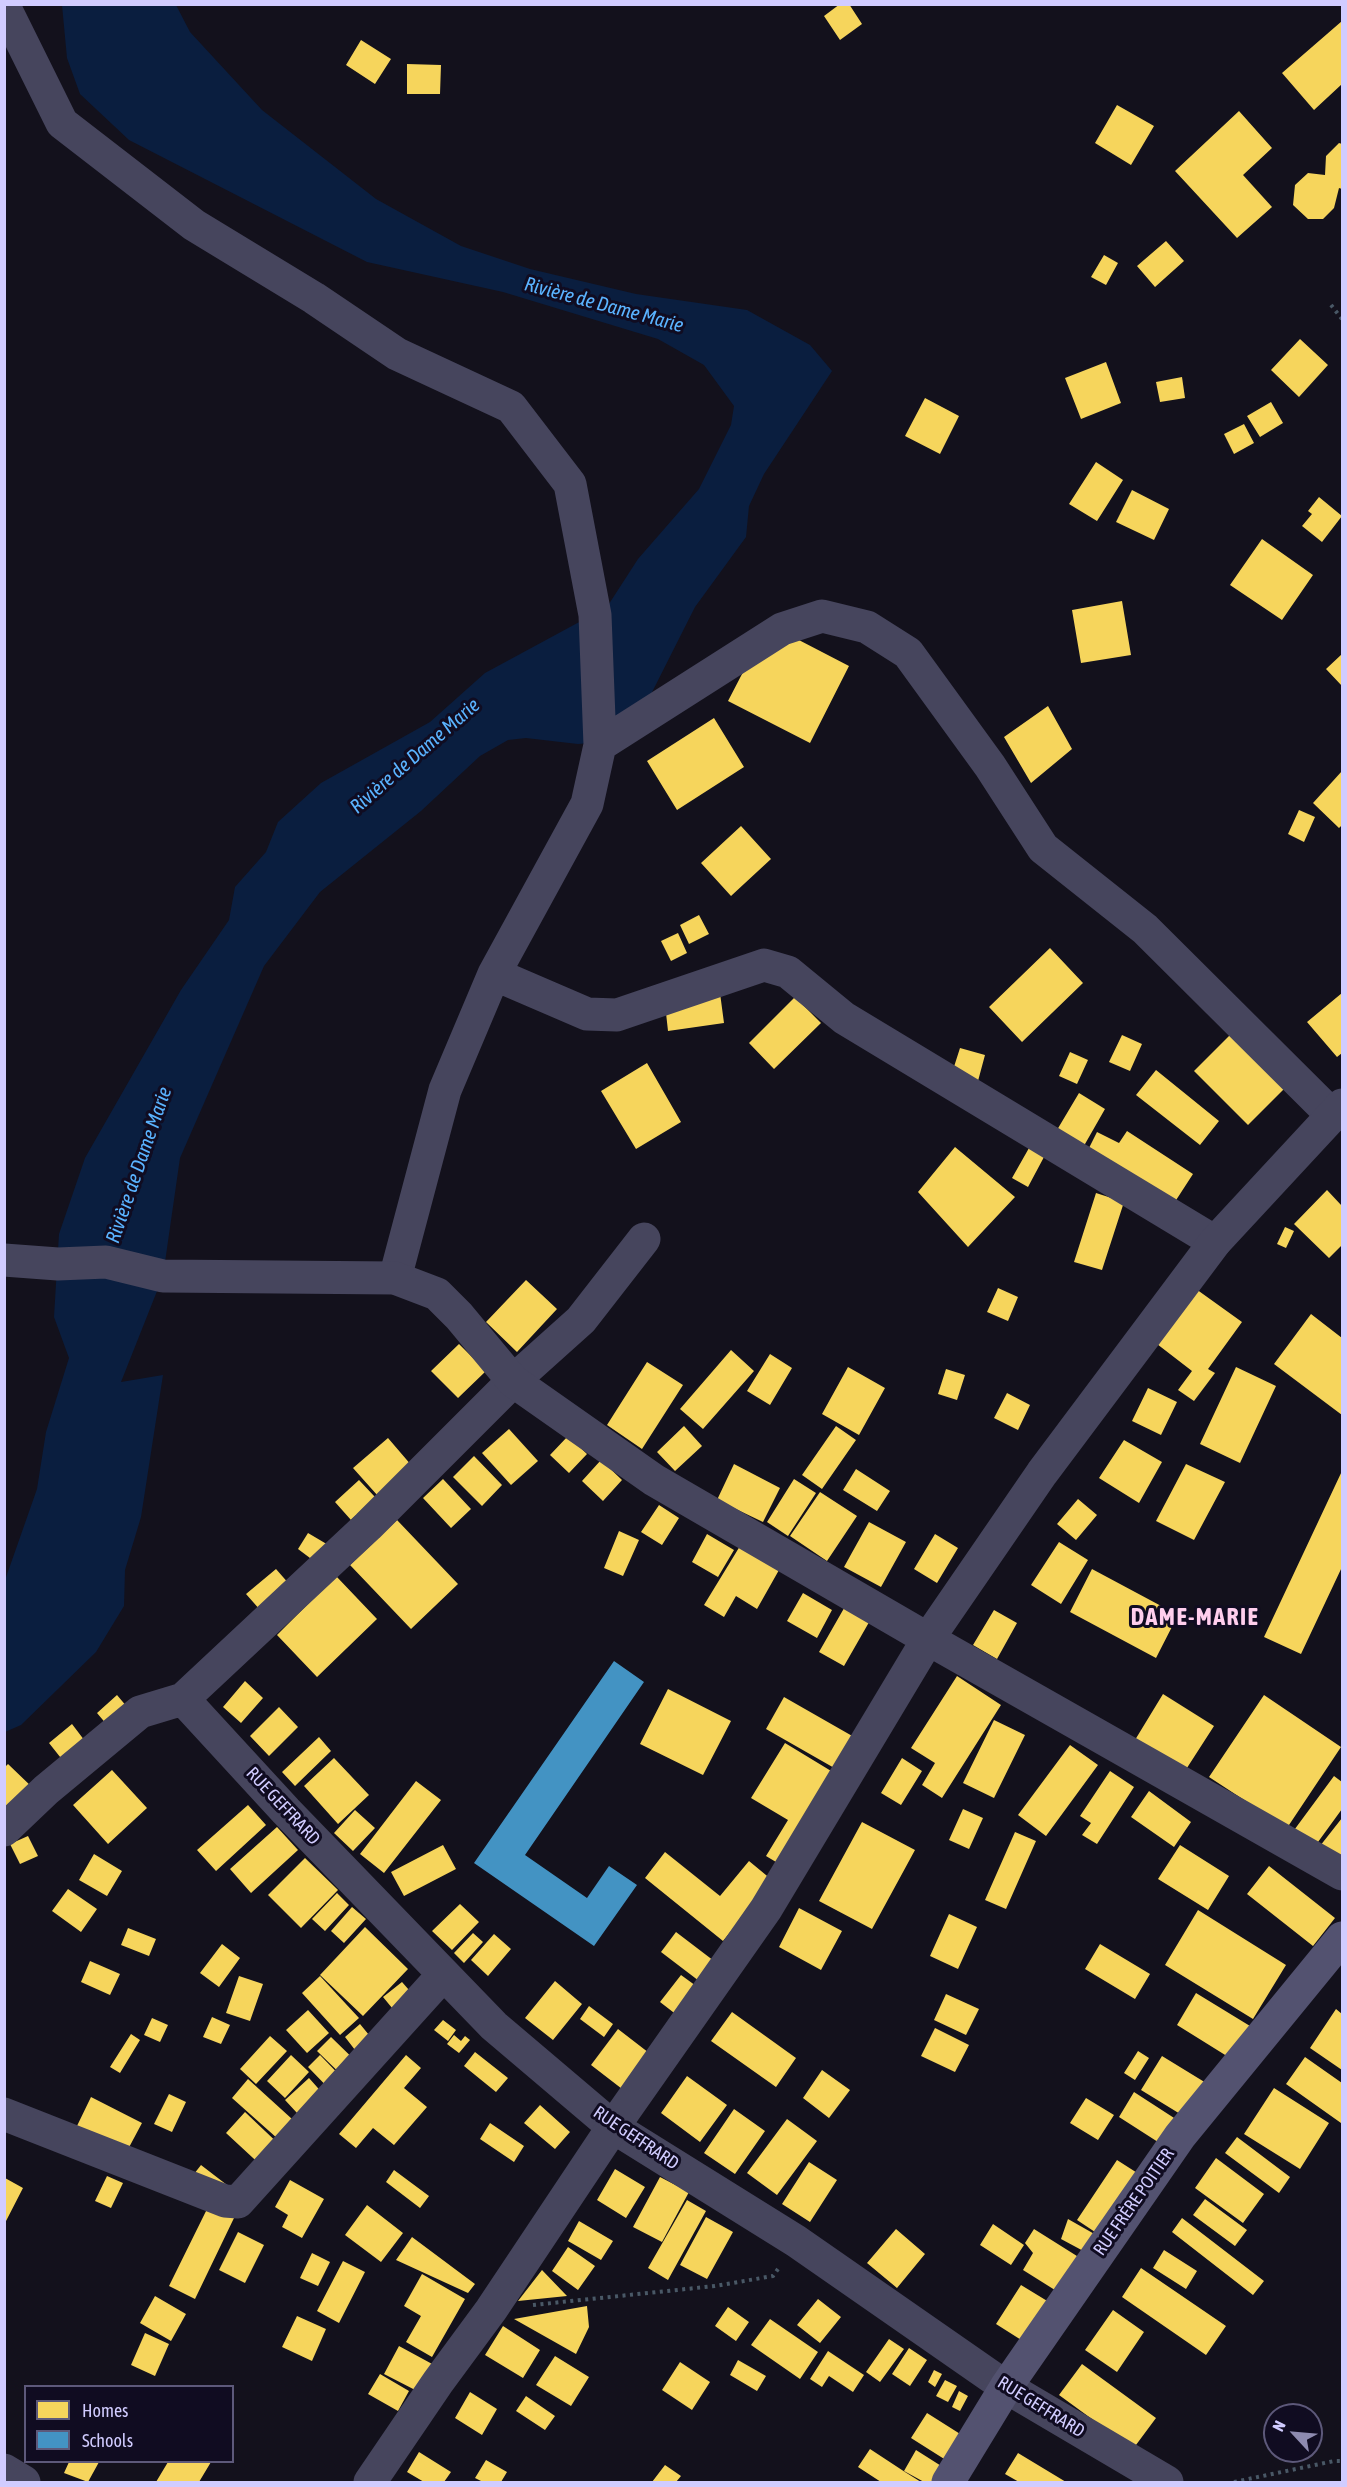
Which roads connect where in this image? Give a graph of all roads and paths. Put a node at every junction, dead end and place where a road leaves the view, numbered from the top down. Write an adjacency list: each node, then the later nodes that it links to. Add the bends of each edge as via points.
1 (4, 6): 4 (street, via 62,123 194,225 397,354 511,407 570,484 594,615)
2 (1331, 305): 3 (path)
3 (1342, 319)
4 (600, 745): 5 (street, via 587,804); 6 (street, via 782,629 822,616 867,627 908,653 990,766 1043,849 1145,929)
5 (494, 974): 8 (street, via 586,1014 617,1015 764,965 788,972 844,1018); 10 (street, via 445,1090)
6 (1338, 1110): 8 (street)
7 (644, 1239): 11 (street, via 581,1320)
8 (1215, 1242): 12 (street, via 1042,1473)
9 (4, 1260): 10 (street, via 106,1262 163,1276)
10 (395, 1278): 11 (street, via 437,1294)
11 (513, 1382): 12 (street, via 654,1480); 13 (street, via 368,1526)
12 (928, 1639): 15 (street); 19 (street, via 766,1910)
13 (183, 1699): 14 (street, via 140,1712); 17 (street, RUE GEFFRARD)
14 (4, 1830)
15 (1342, 1874)
16 (1342, 1938): 22 (main road, RUE FRÈRE POITIER, via 1180,2136)
17 (443, 1975): 18 (street, via 238,2202 225,2201); 19 (street, RUE GEFFRARD, via 494,2025)
18 (4, 2114)
19 (613, 2127): 20 (street, RUE GEFFRARD); 21 (street)
20 (796, 2241): 21 (path, via 773,2276); 22 (street, RUE GEFFRARD)
21 (491, 2310): 26 (street)
22 (1006, 2387): 27 (main road, RUE FRÈRE POITIER); 28 (street, RUE GEFFRARD)
23 (1342, 2461): 29 (path)
24 (4, 2470): 25 (street)
25 (24, 2482)
26 (370, 2482)
27 (948, 2482)
28 (1167, 2482)
29 (1234, 2482)

